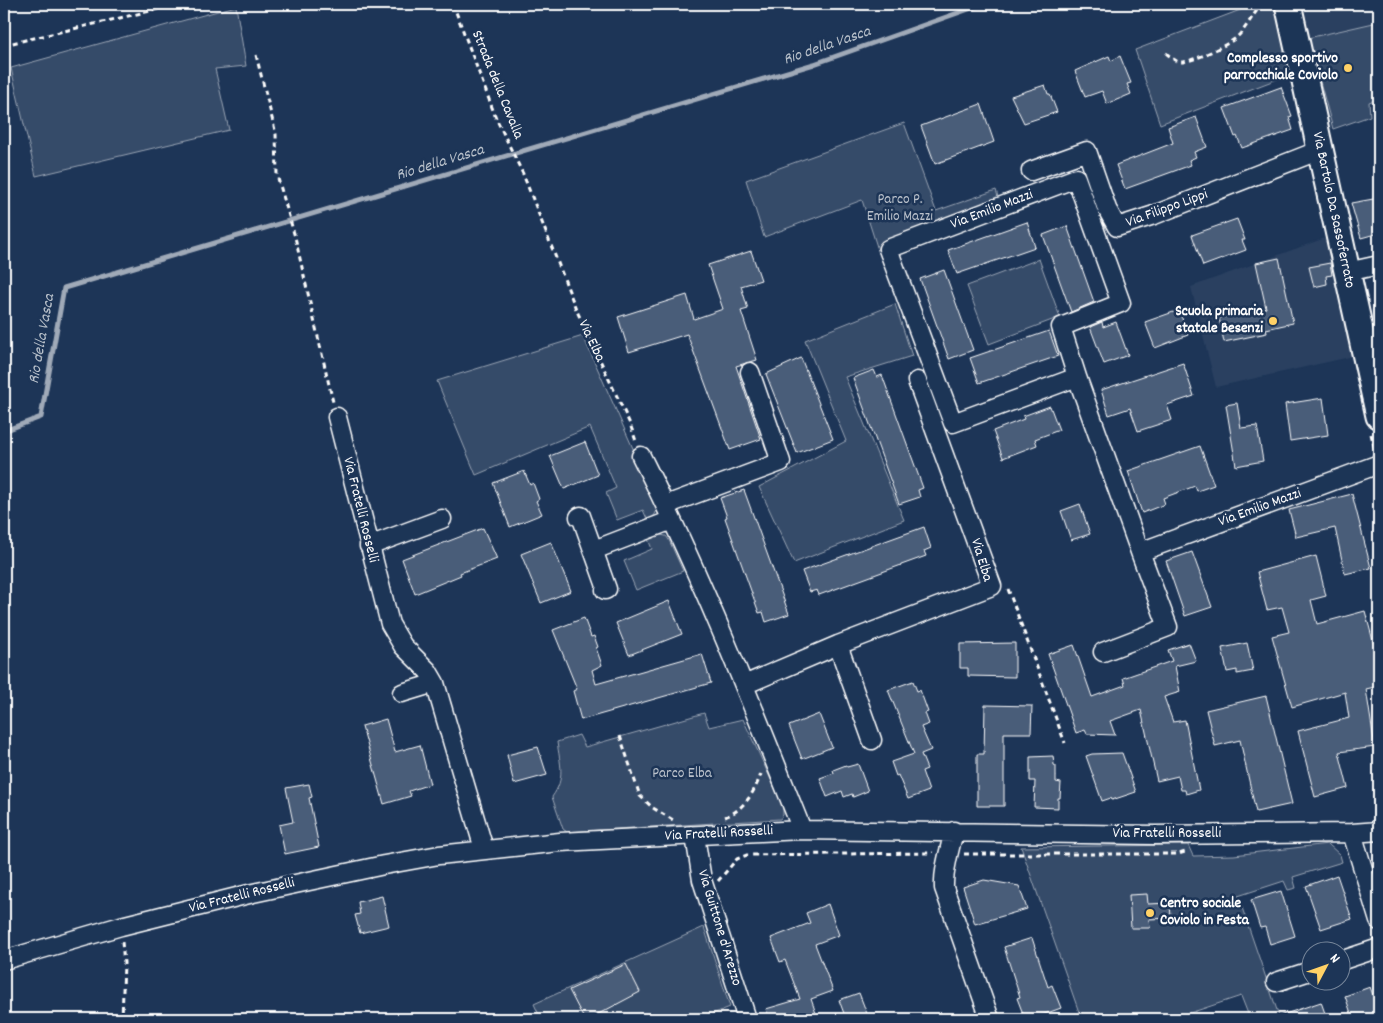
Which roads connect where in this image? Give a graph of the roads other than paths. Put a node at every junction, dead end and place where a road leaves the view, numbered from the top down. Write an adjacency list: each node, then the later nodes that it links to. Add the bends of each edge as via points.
1 (1288, 4): 2 (street, Via Bartolo Da Sassoferrato)
2 (1320, 150): 3 (street, Via Filippo Lippi, via 1117,227 1107,209 1087,151); 5 (street, Via Bartolo Da Sassoferrato)
3 (1031, 171)
4 (1379, 265): 5 (street)
5 (1347, 272): 9 (street, Via Bartolo Da Sassoferrato)
6 (750, 372): 13 (street, via 781,462)
7 (1077, 377): 7 (street, Via Emilio Mazzi, via 1061,327 1121,303 1076,178 888,249 953,422); 18 (street, Via Emilio Mazzi)
8 (916, 381): 20 (street, Via Elba, via 992,586)
9 (1379, 416)
10 (337, 417): 16 (street, Via Fratelli Rosselli)
11 (641, 456): 13 (street)
12 (1379, 464): 18 (street, Via Emilio Mazzi)
13 (669, 513): 17 (street); 23 (street)
14 (579, 517): 17 (street)
15 (442, 519): 16 (street)
16 (369, 546): 22 (street, Via Fratelli Rosselli, via 390,624 403,646 428,671)
17 (594, 550): 19 (street)
18 (1140, 552): 21 (street, Via Emilio Mazzi, via 1168,627)
19 (605, 590)
20 (838, 645): 23 (street, Via Elba); 25 (street)
21 (1103, 652)
22 (435, 683): 24 (street); 31 (street, Via Fratelli Rosselli)
23 (744, 685): 26 (street)
24 (402, 693)
25 (872, 740)
26 (802, 830): 27 (street, Via Fratelli Rosselli); 30 (street, Via Fratelli Rosselli)
27 (954, 831): 29 (street, Via Fratelli Rosselli, via 1154,836); 39 (street, via 944,888)
28 (1379, 831): 29 (street, Via Fratelli Rosselli)
29 (1352, 833): 32 (street)
30 (695, 836): 31 (street, Via Fratelli Rosselli, via 613,838); 38 (street, Via Guittone d'Arezzo, via 704,888)
31 (484, 849): 35 (street, Via Fratelli Rosselli, via 374,866 275,888 121,926)
32 (1379, 921)
33 (1379, 948): 34 (street)
34 (1350, 958)
35 (4, 960)
36 (1300, 974): 37 (street)
37 (1276, 982)
38 (747, 1019)
39 (990, 1019)

